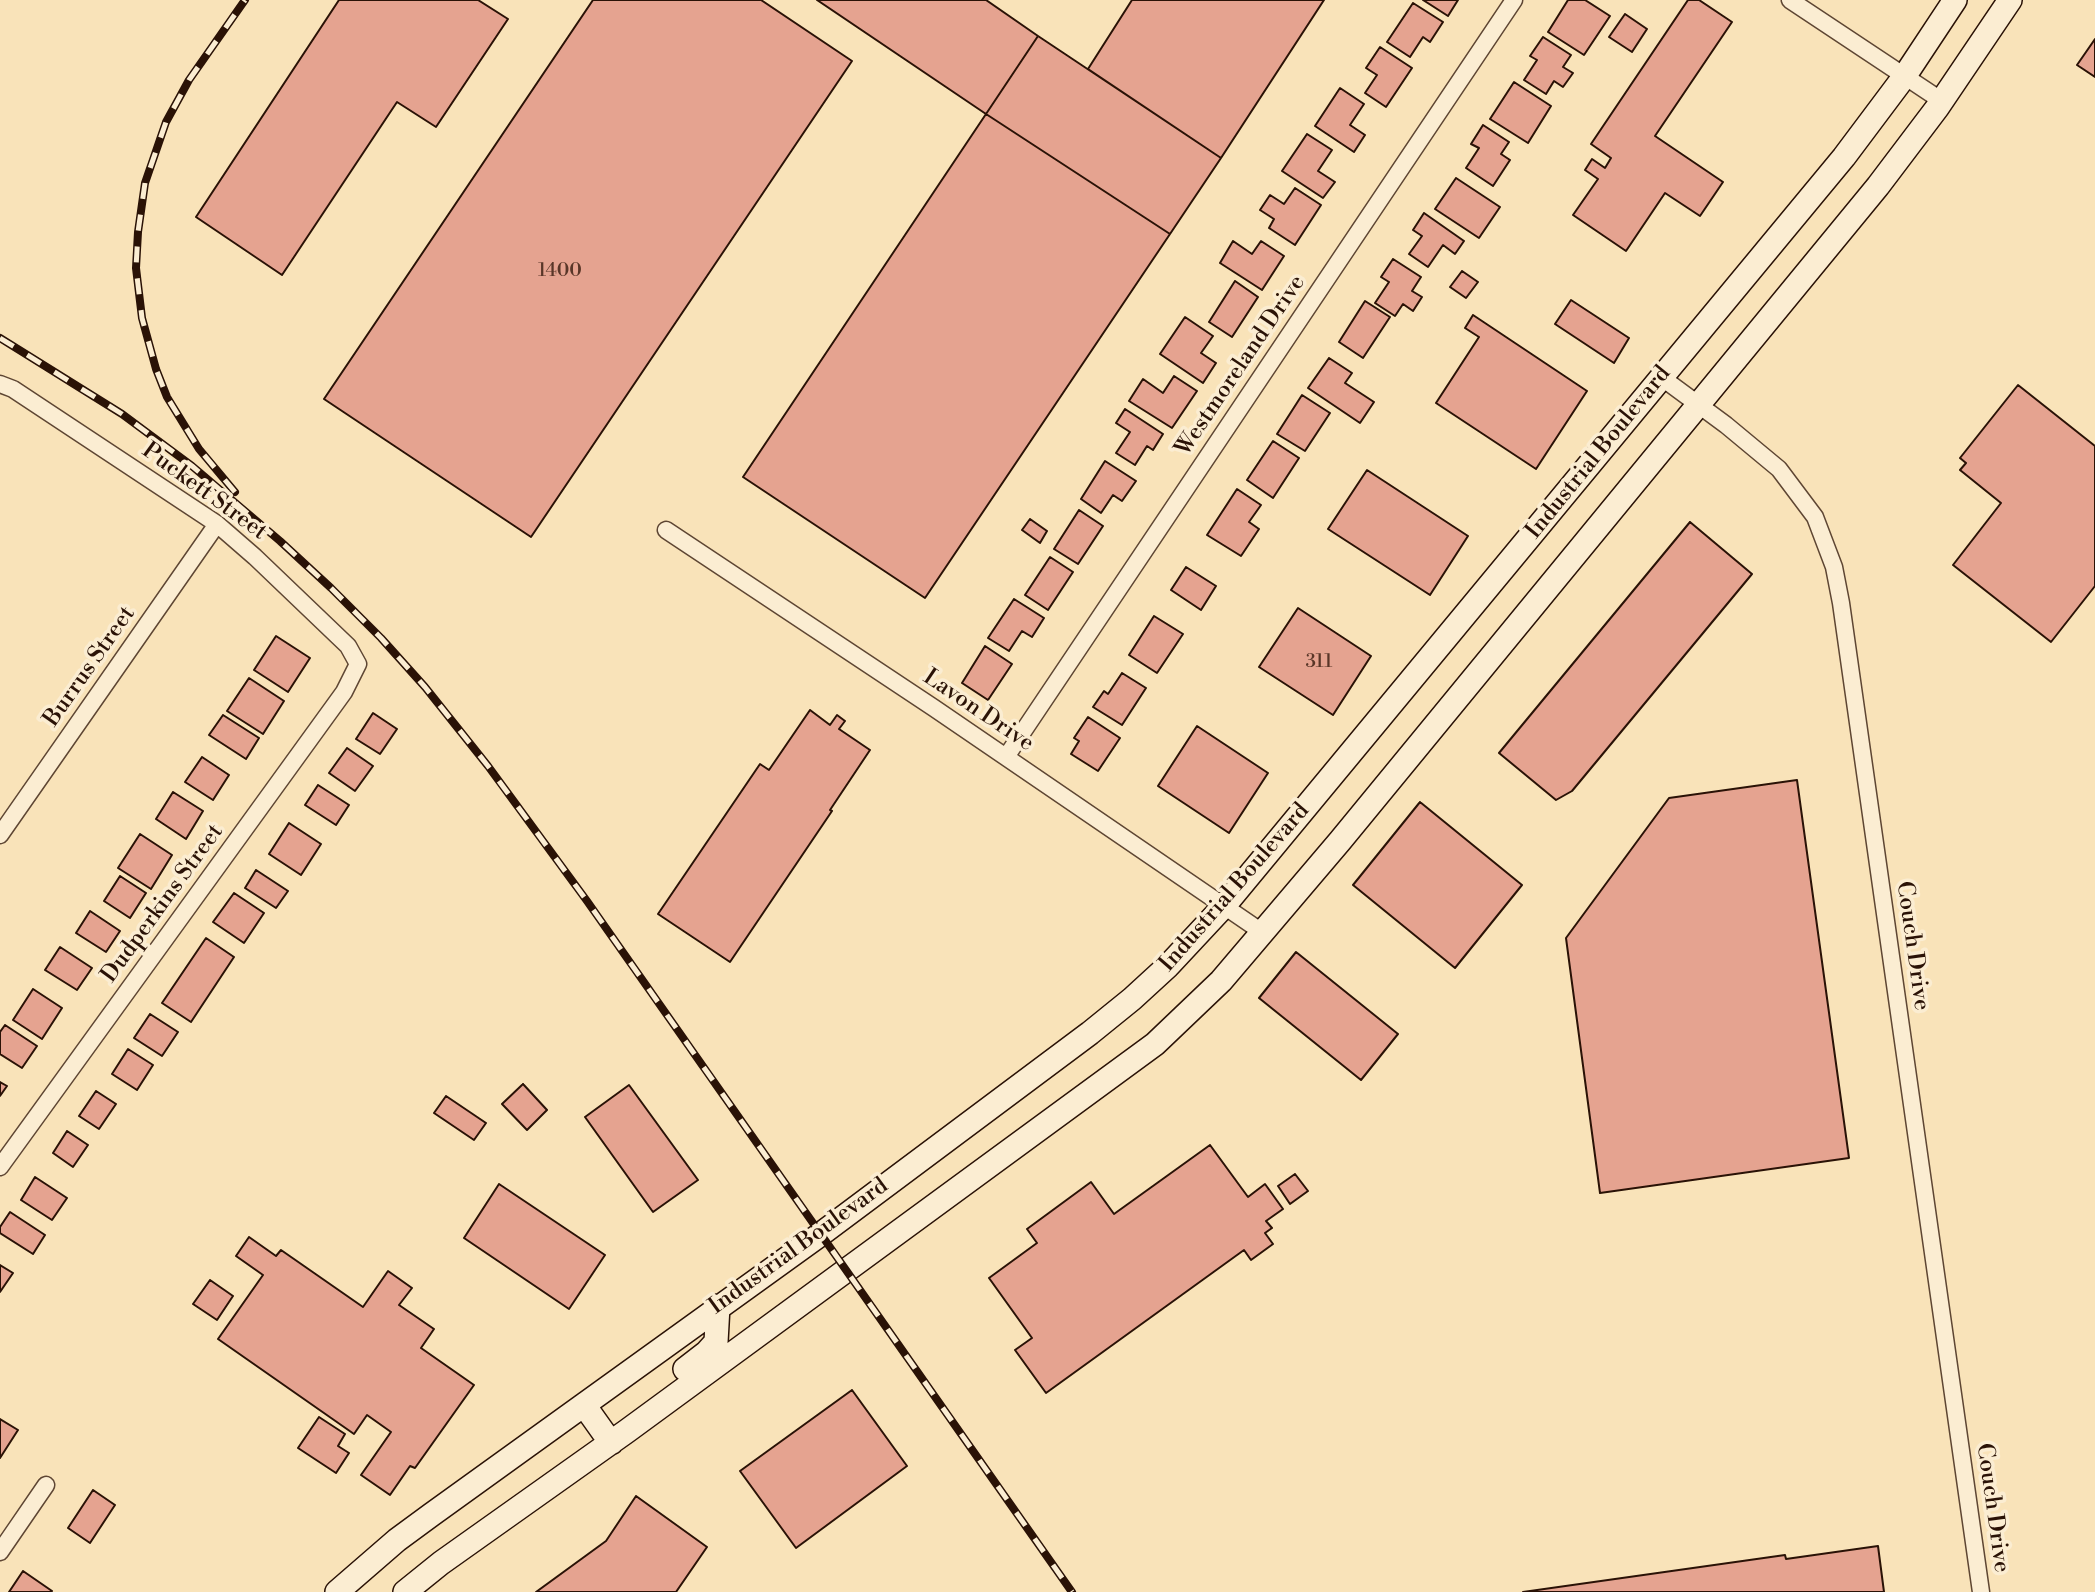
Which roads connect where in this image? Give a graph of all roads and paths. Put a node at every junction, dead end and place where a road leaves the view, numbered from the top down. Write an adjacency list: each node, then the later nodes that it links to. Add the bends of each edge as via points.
1 (1514, 0): 13 (street, Westmoreland Drive)
2 (1790, 0): 5 (street)
3 (1955, 0): 5 (main road, Industrial Boulevard)
4 (2010, 0): 6 (main road, Industrial Boulevard)
5 (1904, 77): 6 (street); 7 (main road, Industrial Boulevard, via 1844,157)
6 (1942, 102): 9 (main road, Industrial Boulevard)
7 (1661, 377): 9 (street, Couch Drive); 15 (main road, Industrial Boulevard)
8 (0, 384): 10 (street, Puckett Street)
9 (1699, 405): 16 (main road, Industrial Boulevard); 25 (street, Couch Drive, via 1745,439 1790,482 1815,517 1836,576)
10 (217, 524): 12 (street, Puckett Street, via 348,646); 14 (street, Burrus Street)
11 (667, 530): 13 (street, Lavon Drive)
12 (358, 664): 17 (street, Dudperkins Street, via 344,692)
13 (1006, 757): 15 (street, Lavon Drive)
14 (0, 835)
15 (1224, 906): 16 (street, Lavon Drive); 18 (main road, Industrial Boulevard, via 1168,966 1090,1033)
16 (1262, 932): 20 (main road, Industrial Boulevard, via 1221,981 1155,1044)
17 (0, 1167)
18 (718, 1306): 19 (main road, Industrial Boulevard); 20 (main road, via 718,1334 712,1347 644,1400)
19 (584, 1405): 20 (main road); 23 (main road, Industrial Boulevard, via 397,1540)
20 (619, 1437): 24 (main road, Industrial Boulevard)
21 (46, 1485): 22 (street)
22 (0, 1552)
23 (337, 1592)
24 (405, 1592)
25 (1981, 1592)

